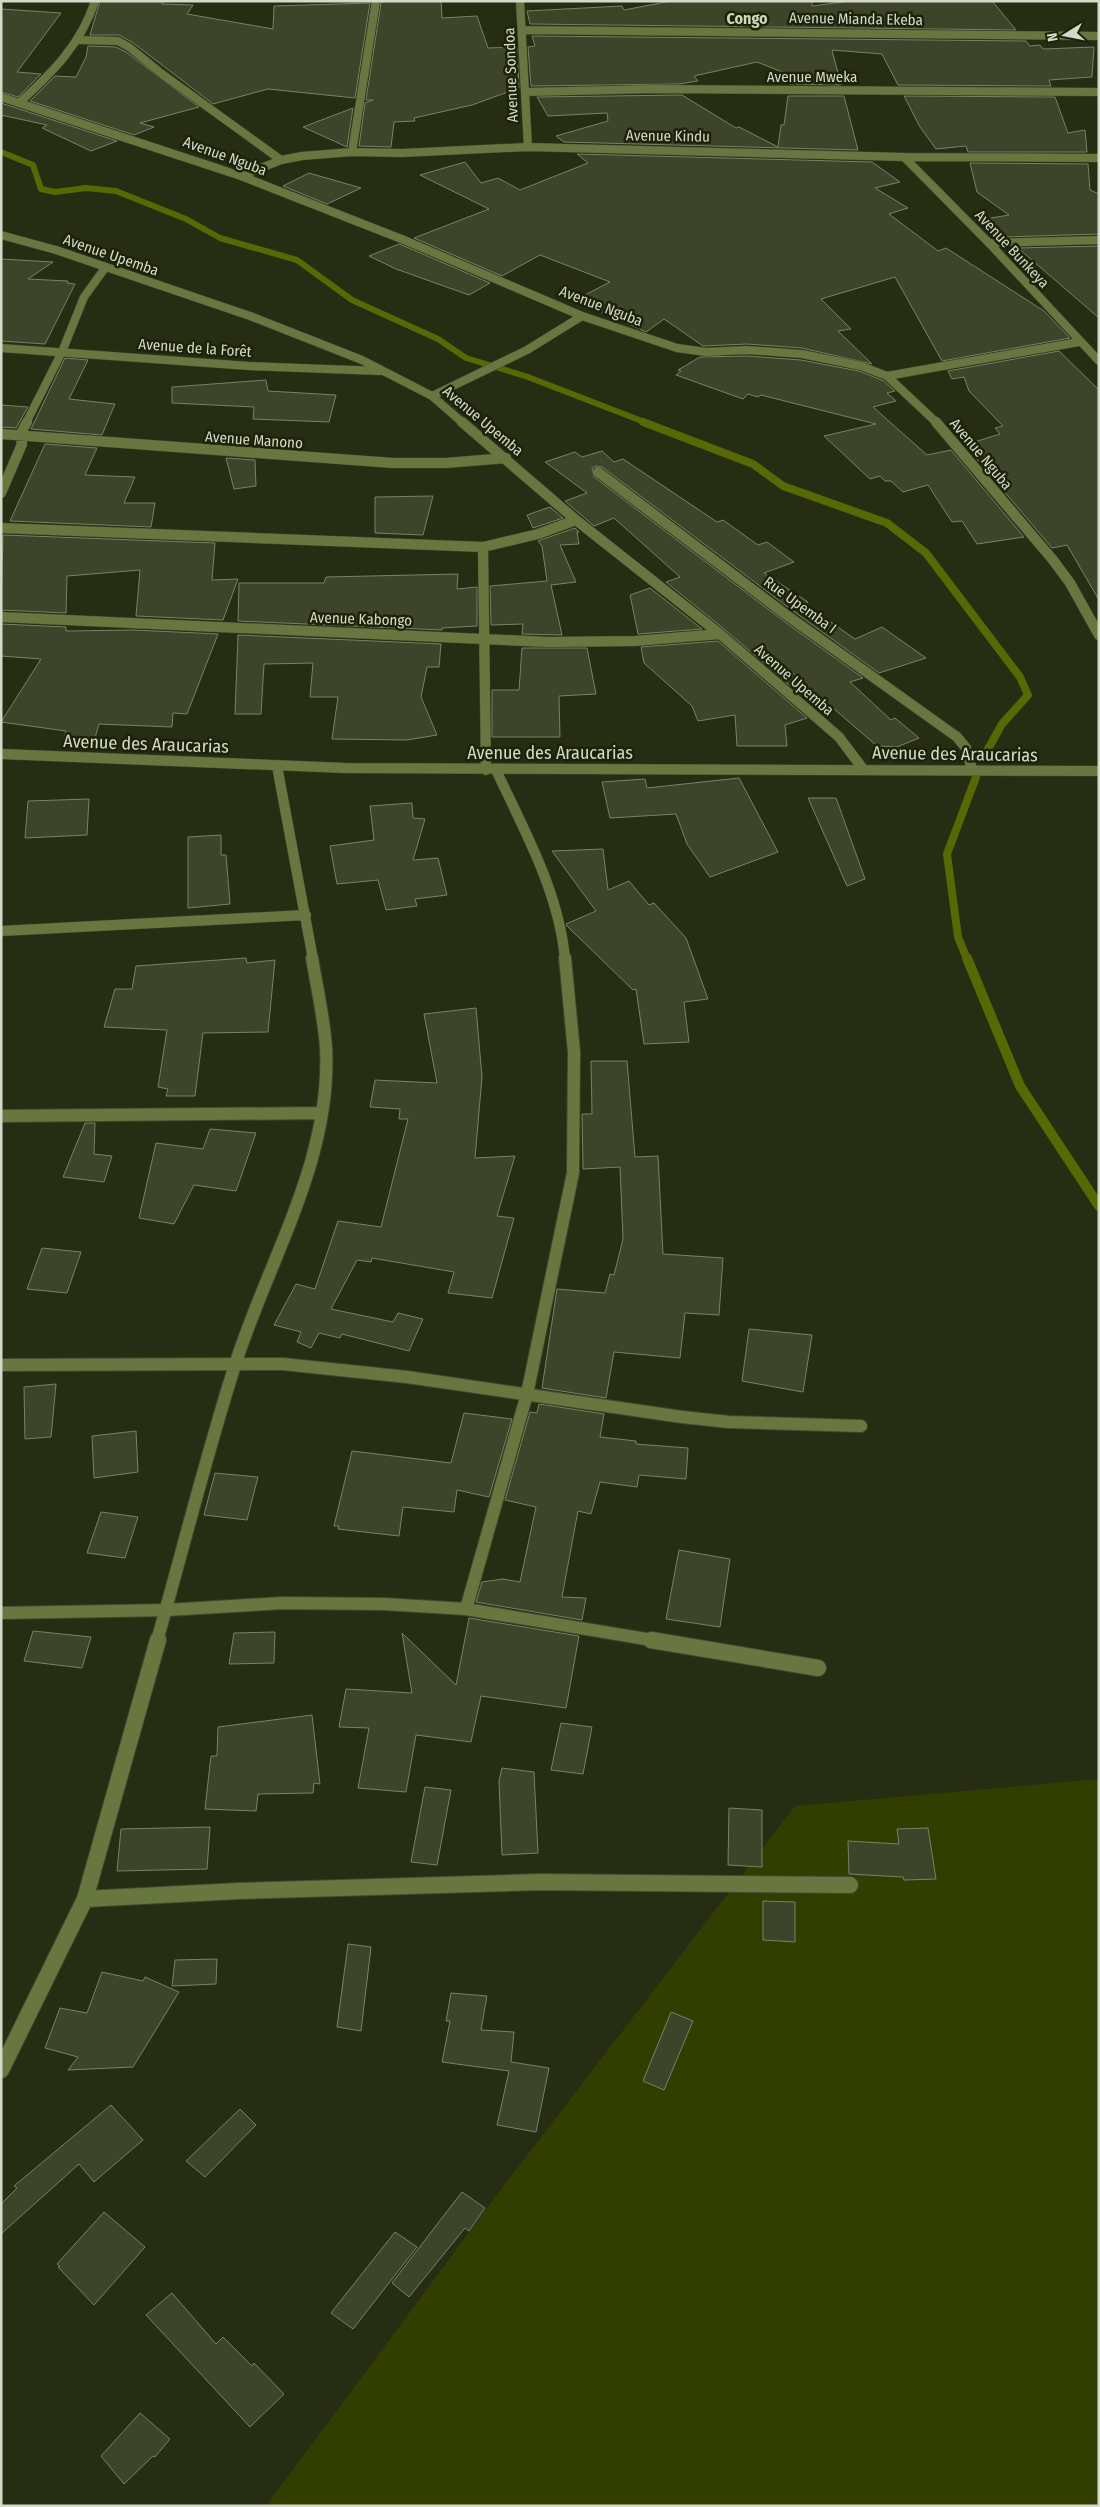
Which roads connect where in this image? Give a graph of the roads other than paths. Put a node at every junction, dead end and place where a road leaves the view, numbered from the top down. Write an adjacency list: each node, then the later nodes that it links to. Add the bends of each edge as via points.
1 (95, 1): 6 (street)
2 (376, 1): 12 (street)
3 (520, 1): 4 (street, Avenue Sondoa)
4 (524, 30): 5 (street, Avenue Mianda Ekeba); 7 (street, Avenue Sondoa)
5 (1099, 36)
6 (79, 40): 10 (street, via 63,62); 15 (street, via 118,41 129,46)
7 (525, 92): 8 (street, Avenue Mweka, via 655,89); 11 (street, Avenue Sondoa)
8 (1099, 92)
9 (1, 97): 10 (street, Avenue Nguba)
10 (20, 102): 16 (street, Avenue Nguba)
11 (528, 147): 12 (street, Avenue Kindu); 13 (street, Avenue Kindu)
12 (352, 152): 15 (street, Avenue Kindu)
13 (904, 157): 14 (street, Avenue Kindu); 19 (street, Avenue Bunkeya)
14 (1099, 158)
15 (280, 160): 16 (street, Avenue Kindu)
16 (241, 176): 21 (street, Avenue Nguba)
17 (1, 234): 20 (street, Avenue Upemba)
18 (1099, 240): 19 (street)
19 (989, 243): 22 (street, Avenue Bunkeya)
20 (105, 268): 24 (street, via 86,289); 26 (street, Avenue Upemba, via 250,316)
21 (582, 316): 27 (street, Avenue Nguba, via 690,351 792,353 861,366); 28 (street, via 553,337)
22 (1079, 342): 25 (street, Avenue Bunkeya); 27 (street)
23 (1, 348): 24 (street, Avenue de la Forêt)
24 (62, 352): 26 (street, Avenue de la Forêt); 30 (street)
25 (1098, 359)
26 (386, 372): 28 (street, Avenue Upemba)
27 (887, 376): 39 (street, Avenue Nguba, via 934,418 1053,560)
28 (432, 396): 31 (street, Avenue Upemba)
29 (1, 434): 30 (street, Avenue Manono)
30 (20, 435): 31 (street, Avenue Manono, via 393,462 446,463); 33 (street, via 22,444)
31 (506, 458): 34 (street, Avenue Upemba)
32 (598, 472): 45 (street, Rue Upemba I, via 784,614 952,732 966,748)
33 (1, 493)
34 (576, 520): 36 (street, via 538,534); 38 (street, Avenue Upemba)
35 (1, 528): 36 (street)
36 (483, 547): 40 (street)
37 (1, 617): 40 (street, Avenue Kabongo)
38 (720, 634): 40 (street, Avenue Kabongo, via 656,641); 43 (street, Avenue Upemba, via 839,738)
39 (1099, 635)
40 (486, 640): 44 (street)
41 (1, 754): 42 (street, Avenue des Araucarias)
42 (277, 766): 44 (street, Avenue des Araucarias); 47 (street)
43 (862, 769): 44 (street, Avenue des Araucarias); 45 (street, Avenue des Araucarias)
44 (491, 770): 53 (street, via 539,863 559,923 567,970 574,1052 573,1173)
45 (972, 770): 46 (street, Avenue des Araucarias)
46 (1099, 771)
47 (306, 916): 48 (street); 49 (street, via 326,1048)
48 (1, 931)
49 (322, 1112): 50 (street); 51 (street, via 308,1170 287,1231)
50 (1, 1116)
51 (234, 1364): 52 (street); 53 (street, via 326,1368); 56 (street)
52 (1, 1365)
53 (527, 1394): 54 (street, via 720,1421); 55 (street)
54 (861, 1426)
55 (466, 1609): 56 (street, via 283,1603); 58 (street)
56 (167, 1610): 57 (street); 60 (street)
57 (1, 1613)
58 (818, 1668)
59 (850, 1885): 60 (street, via 540,1882 257,1890)
60 (85, 1899): 61 (street)
61 (1, 2070)

